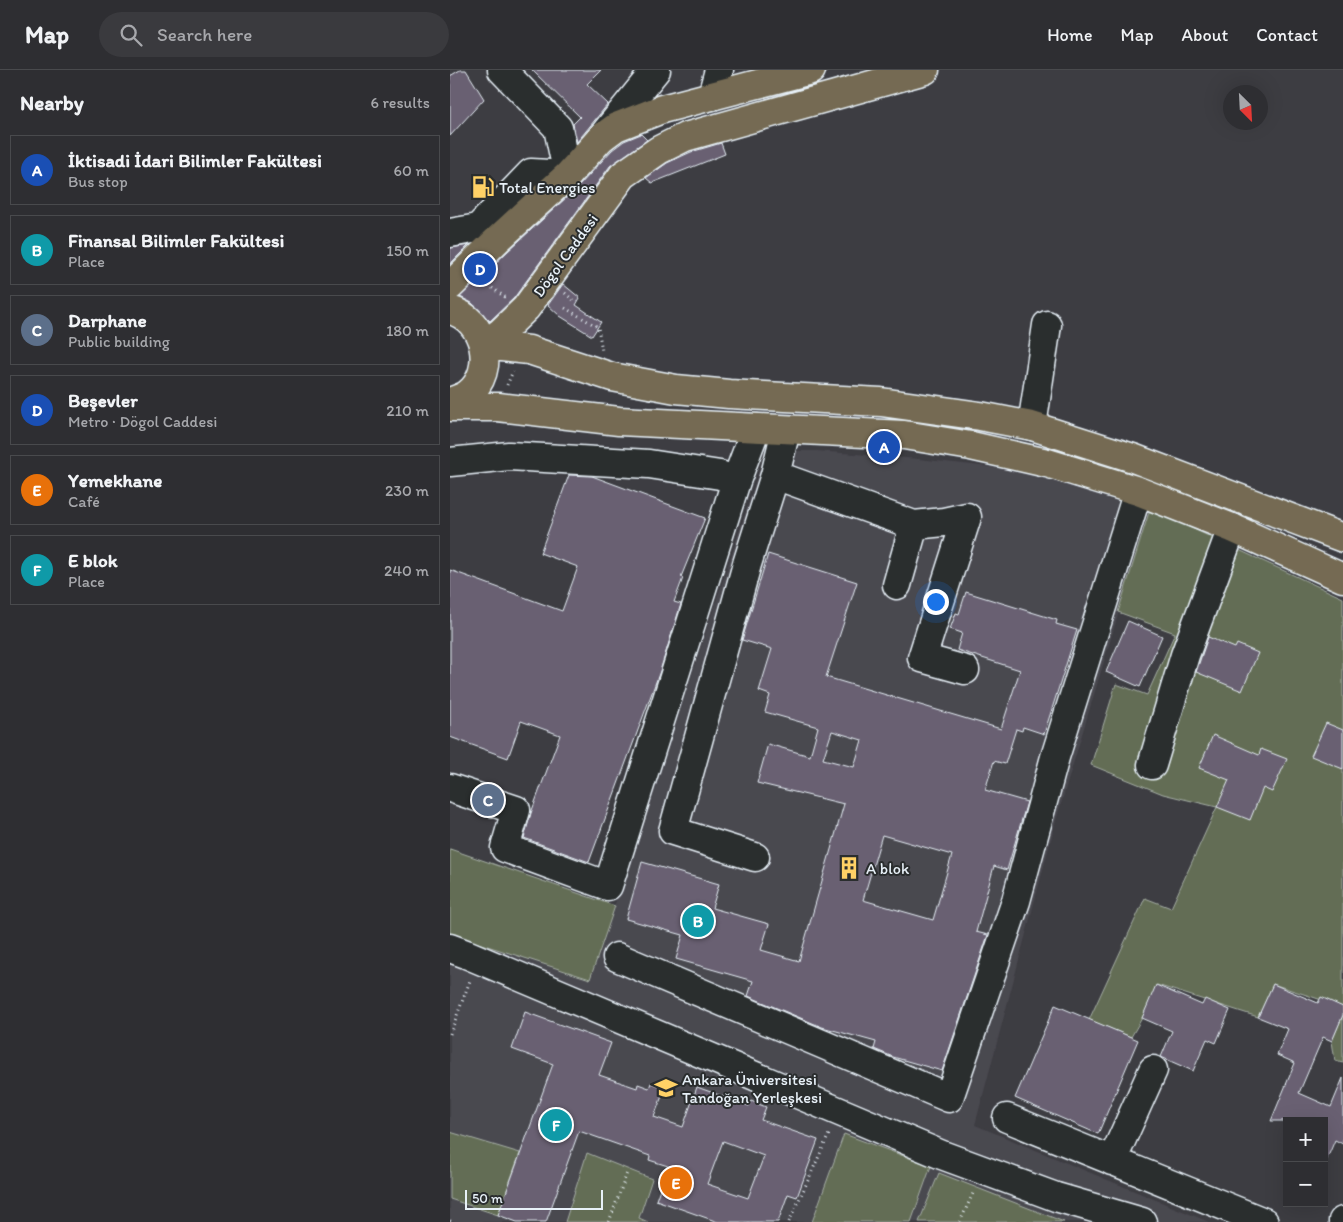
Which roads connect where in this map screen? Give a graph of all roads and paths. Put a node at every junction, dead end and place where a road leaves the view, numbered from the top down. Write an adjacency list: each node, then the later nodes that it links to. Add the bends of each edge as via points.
1 (502, 70): 9 (street, via 558,128)
2 (656, 70): 8 (street)
3 (719, 70): 6 (street)
4 (810, 70): 6 (main road)
5 (925, 70): 7 (main road, Dögol Caddesi)
6 (712, 96): 7 (main road); 8 (main road, via 662,109 616,128)
7 (721, 127): 19 (main road, Dögol Caddesi, via 676,141 622,175 526,308)
8 (601, 138): 9 (main road)
9 (568, 175): 11 (main road)
10 (450, 233): 11 (street)
11 (487, 234): 13 (main road)
12 (480, 279): 14 (path)
13 (450, 286)
14 (506, 298)
15 (565, 308): 18 (path)
16 (450, 310): 19 (main road, via 467,319 478,332)
17 (1047, 325): 24 (street)
18 (598, 327)
19 (483, 345): 22 (main road, via 485,360 476,385 467,395); 24 (main road, via 529,350 612,377 676,389 880,402)
20 (516, 366): 21 (path)
21 (504, 391)
22 (450, 402)
23 (450, 407): 25 (main road, via 498,407 619,421)
24 (1032, 426): 33 (main road, via 1132,458)
25 (756, 428): 26 (main road); 29 (street)
26 (786, 430): 28 (street); 30 (main road, via 904,435 971,446 1046,463)
27 (450, 462): 29 (street, via 509,456 649,464 720,475)
28 (775, 475): 31 (street); 39 (street, via 673,831)
29 (736, 481): 38 (street, via 608,886 505,848 516,810)
30 (1138, 491): 32 (main road); 41 (street, via 1055,757 1016,902 949,1098)
31 (914, 525): 35 (street); 36 (street, via 967,517 922,658)
32 (1232, 528): 34 (main road); 37 (street, via 1186,655)
33 (1343, 538)
34 (1343, 578)
35 (897, 585)
36 (966, 670)
37 (1152, 765)
38 (450, 788)
39 (755, 857)
40 (450, 948): 42 (street)
41 (617, 957)
42 (478, 959): 43 (path); 45 (street)
43 (450, 1034)
44 (1152, 1070): 47 (street)
45 (839, 1112): 48 (street); 53 (path)
46 (1007, 1118): 47 (street)
47 (1112, 1161): 56 (street)
48 (984, 1170): 54 (path); 55 (street, via 1056,1197)
49 (627, 1173): 52 (path)
50 (450, 1221): 51 (path)
51 (454, 1222)
52 (609, 1222)
53 (789, 1222)
54 (960, 1222)
55 (1142, 1222)
56 (1264, 1222)

